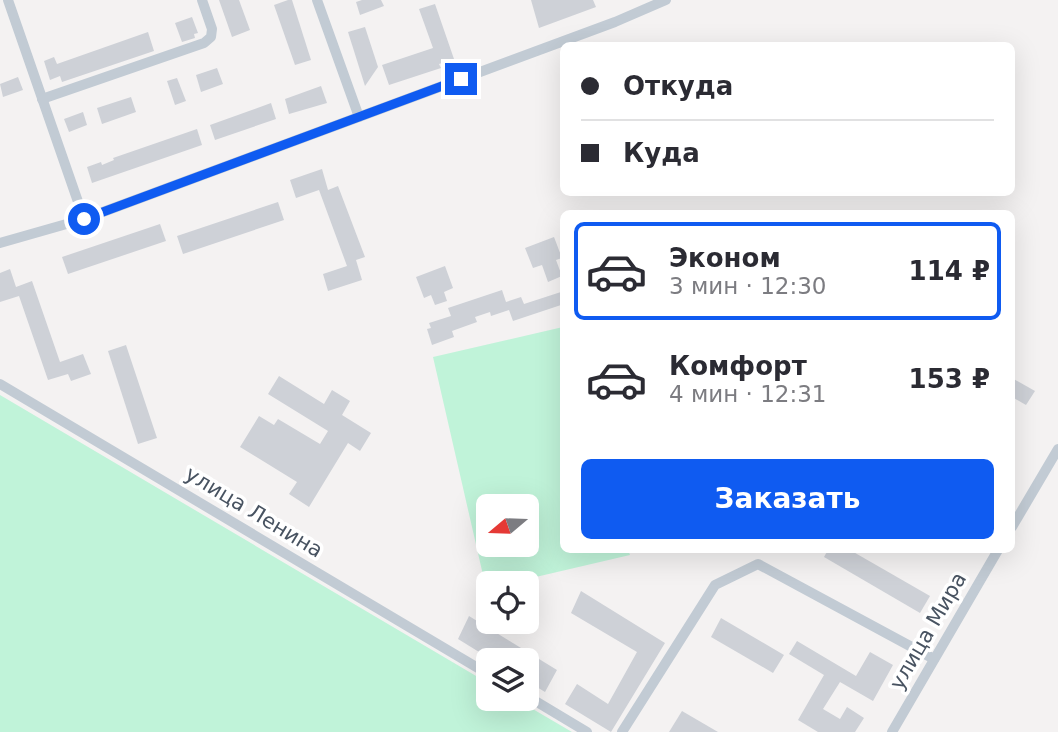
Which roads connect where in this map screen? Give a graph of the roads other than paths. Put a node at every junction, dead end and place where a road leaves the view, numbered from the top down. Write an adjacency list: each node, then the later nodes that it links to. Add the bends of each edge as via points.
1 (8, 0): 7 (street)
2 (202, 0): 7 (street, via 212,29 204,43)
3 (317, 0): 8 (street)
4 (666, 0): 6 (street)
5 (560, 42): 8 (street)
6 (561, 42)
7 (42, 99): 9 (street)
8 (359, 117): 9 (street)
9 (84, 219): 10 (street)
10 (0, 243)
11 (0, 384): 16 (street, улица Ленина)
12 (1058, 449): 13 (street)
13 (1015, 522)
14 (996, 553): 15 (street, улица Мира)
15 (933, 659): 19 (street, via 758,564 715,585); 20 (street, улица Мира)
16 (476, 667)
17 (539, 703): 18 (street)
18 (587, 732)
19 (622, 732)
20 (892, 732)

